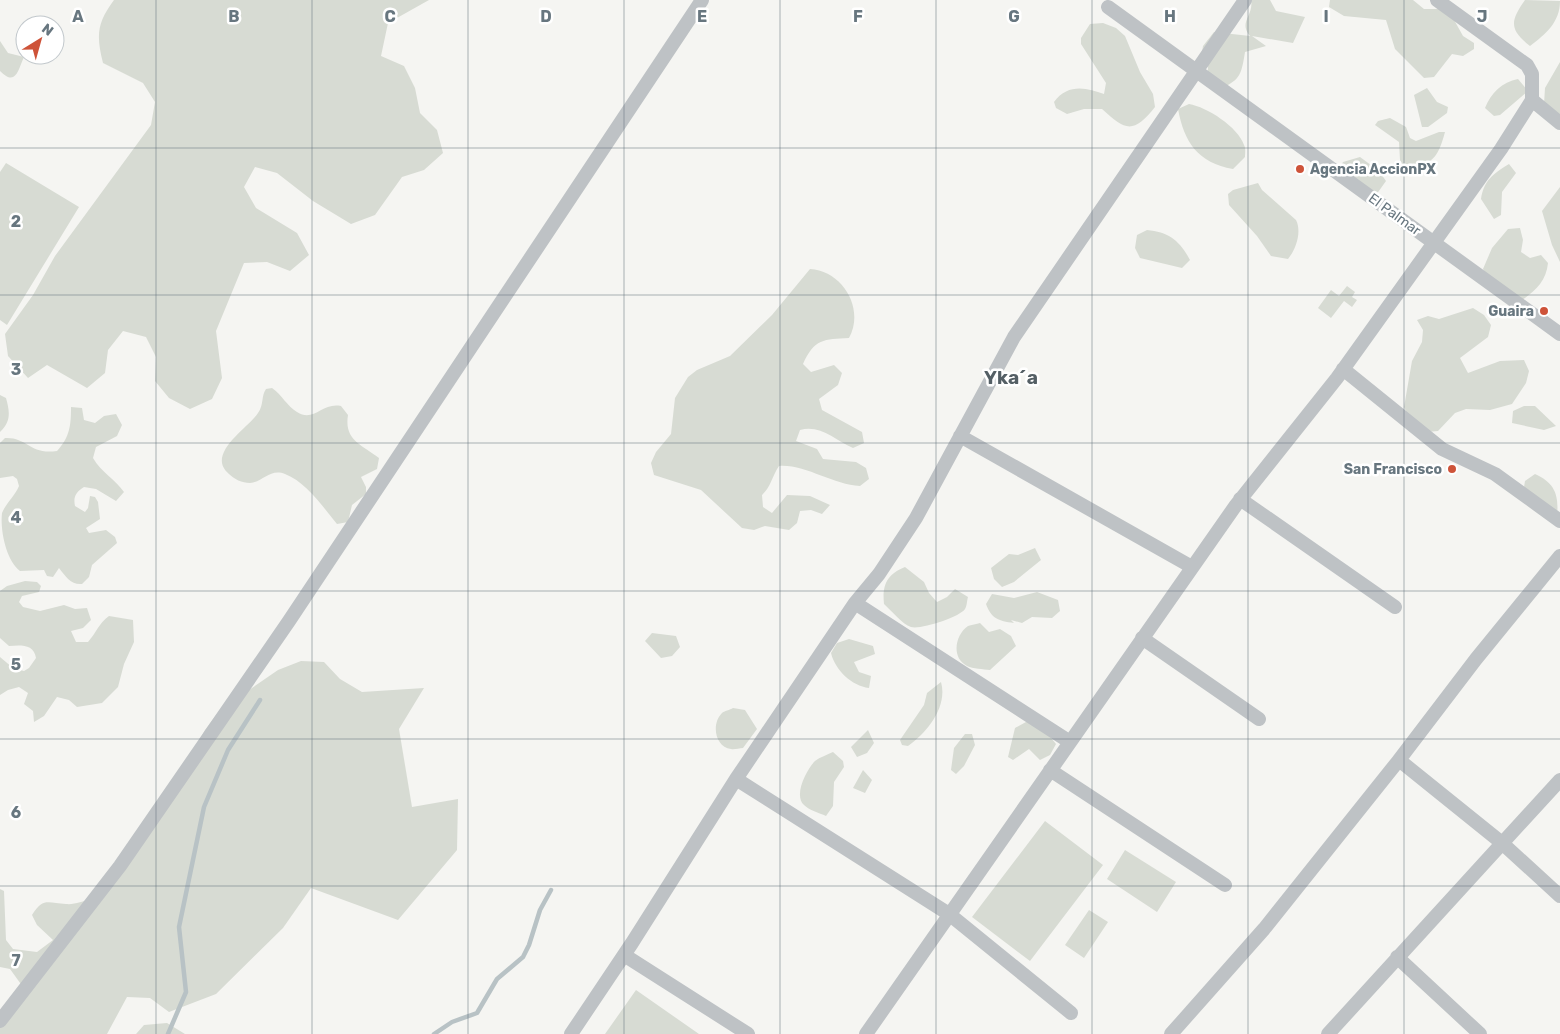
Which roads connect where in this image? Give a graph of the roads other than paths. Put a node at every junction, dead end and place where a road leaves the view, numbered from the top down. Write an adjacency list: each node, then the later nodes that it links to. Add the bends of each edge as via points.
1 (702, 0): 32 (street, via 289,621 120,866)
2 (1245, 0): 5 (street)
3 (1437, 0): 6 (street, via 1527,64 1532,74)
4 (1108, 7): 5 (street, El Palmar)
5 (1196, 70): 8 (street, El Palmar); 11 (street, via 1014,337)
6 (1532, 100): 7 (street); 8 (street)
7 (1560, 123)
8 (1434, 242): 9 (street, El Palmar); 10 (street)
9 (1560, 334)
10 (1343, 369): 12 (street); 13 (street, via 1442,449 1494,474)
11 (960, 436): 15 (street); 16 (street, via 916,518 879,574)
12 (1240, 500): 15 (street); 17 (street)
13 (1560, 521)
14 (1560, 556): 21 (street)
15 (1192, 567): 18 (street)
16 (855, 603): 20 (street); 23 (street)
17 (1395, 607)
18 (1142, 638): 19 (street); 20 (street)
19 (1259, 719)
20 (1070, 742): 22 (street)
21 (1399, 760): 25 (street); 36 (street, via 1264,929)
22 (1050, 770): 26 (street); 28 (street)
23 (736, 779): 28 (street); 29 (street)
24 (1560, 780): 25 (street)
25 (1502, 843): 27 (street); 30 (street)
26 (1225, 885)
27 (1560, 896)
28 (949, 914): 31 (street); 35 (street)
29 (624, 955): 33 (street); 34 (street)
30 (1398, 958): 37 (street); 38 (street)
31 (1071, 1013)
32 (0, 1021)
33 (571, 1034)
34 (748, 1034)
35 (866, 1034)
36 (1171, 1034)
37 (1328, 1034)
38 (1480, 1034)

